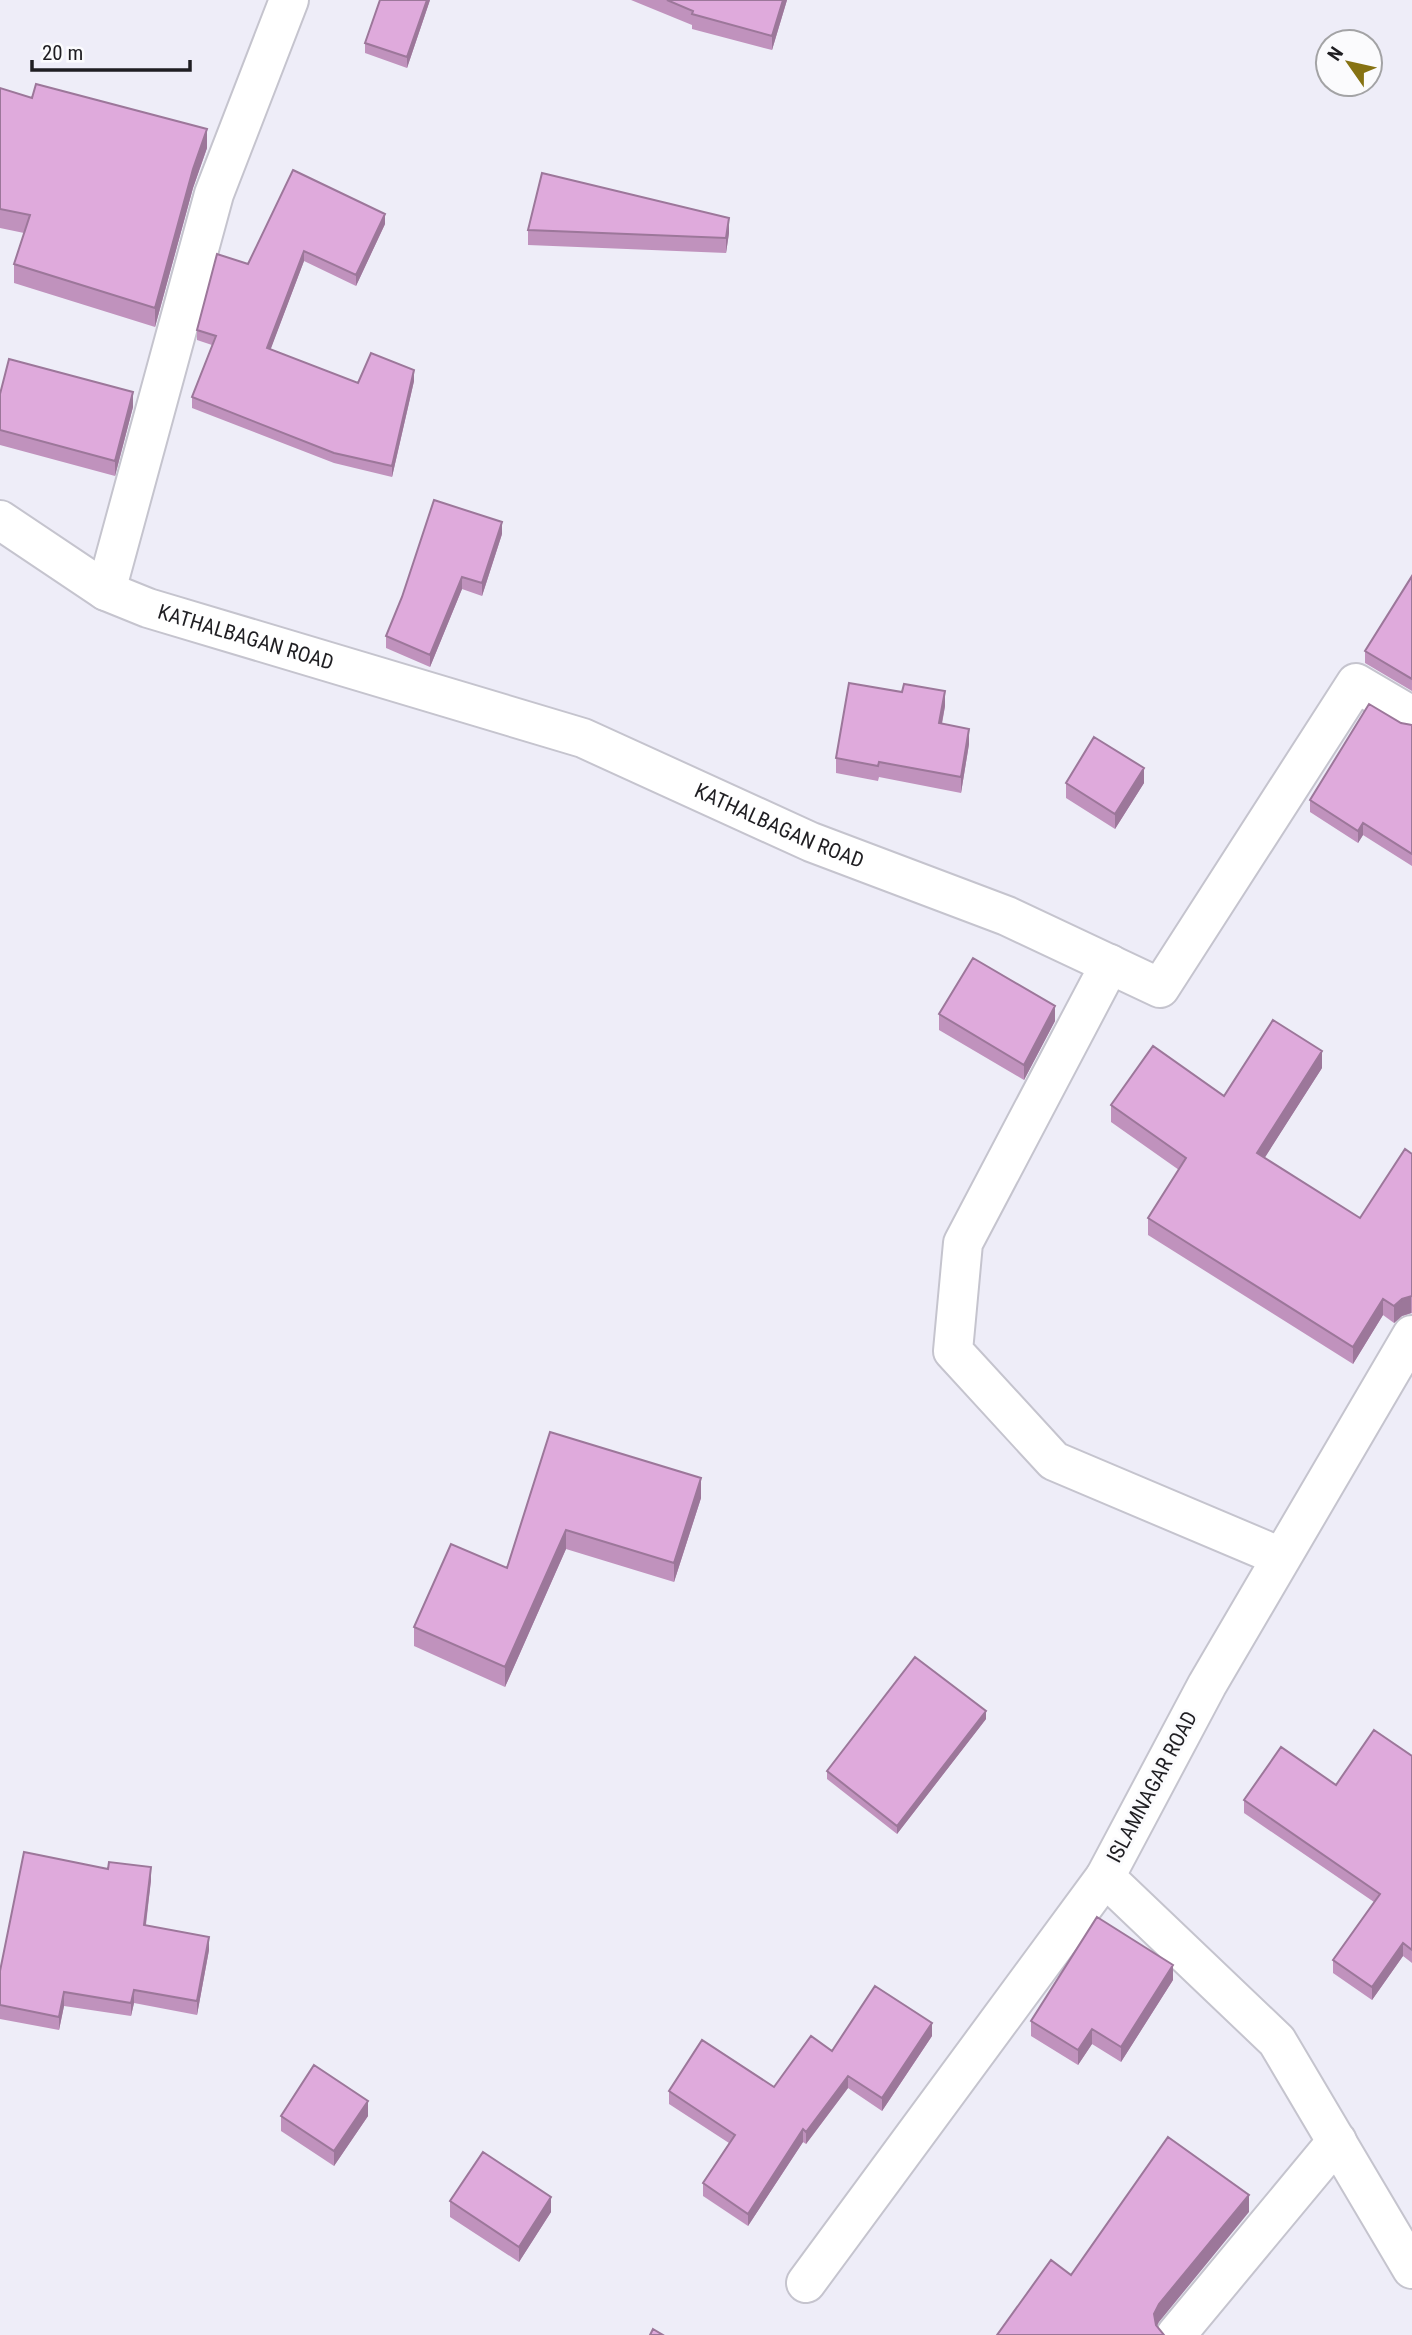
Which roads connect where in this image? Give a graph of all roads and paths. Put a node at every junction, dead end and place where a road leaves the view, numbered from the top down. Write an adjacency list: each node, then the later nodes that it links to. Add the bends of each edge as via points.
1 (289, 0): 3 (street, via 214,194)
2 (0, 520): 3 (street, KATHALBAGAN ROAD)
3 (106, 591): 5 (street, KATHALBAGAN ROAD, via 148,608 583,738 811,842 1007,916)
4 (1412, 716): 5 (street, KATHALBAGAN ROAD, via 1356,683 1160,988)
5 (1110, 964): 7 (street, via 963,1243 953,1351 1054,1461)
6 (1412, 1335): 7 (street, ISLAMNAGAR ROAD)
7 (1281, 1557): 8 (street, ISLAMNAGAR ROAD)
8 (1105, 1877): 9 (street, ISLAMNAGAR ROAD, via 1277,2041); 11 (street)
9 (1337, 2141): 10 (street, ISLAMNAGAR ROAD); 12 (street)
10 (1412, 2269)
11 (806, 2283)
12 (1176, 2335)

